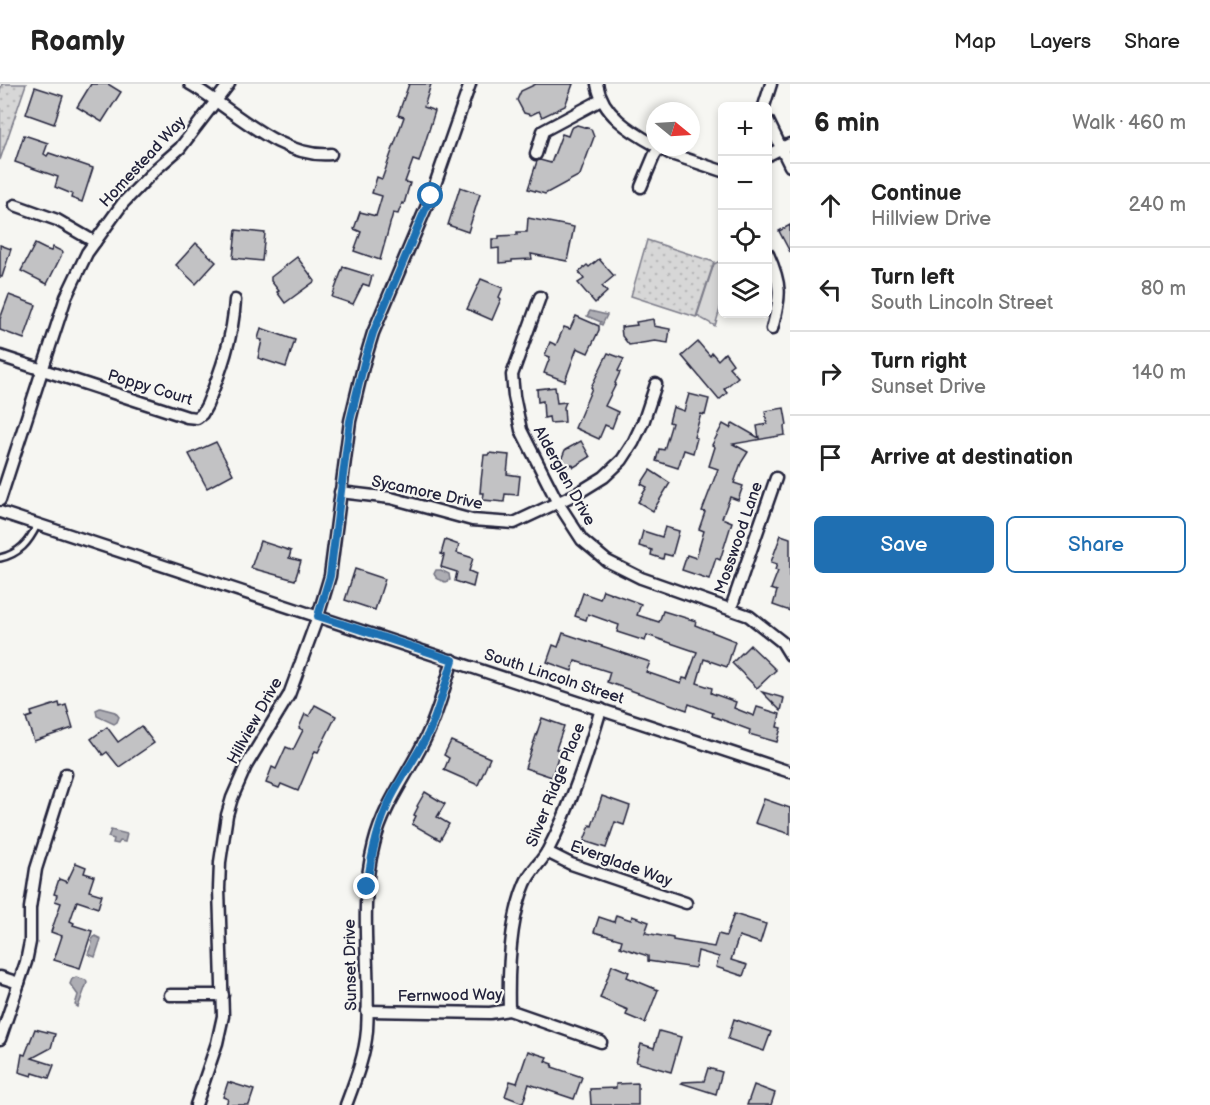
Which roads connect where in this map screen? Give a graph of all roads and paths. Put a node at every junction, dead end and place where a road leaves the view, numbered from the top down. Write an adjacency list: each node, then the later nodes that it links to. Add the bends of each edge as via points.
1 (190, 84): 7 (street)
2 (229, 84): 7 (street, Homestead Way)
3 (470, 84): 30 (street, Hillview Drive, via 431,196 373,333 350,421)
4 (597, 84): 6 (street)
5 (771, 84): 8 (street)
6 (601, 99): 10 (street, via 612,115); 14 (street, via 543,131)
7 (218, 101): 13 (street, via 282,143 318,155); 21 (street, Homestead Way, via 180,148 123,203)
8 (765, 102)
9 (772, 127): 11 (street)
10 (646, 139)
11 (786, 146): 12 (street); 17 (street)
12 (772, 152)
13 (331, 154)
14 (536, 154)
15 (654, 156): 19 (street)
16 (677, 156): 18 (street)
17 (790, 166)
18 (718, 169)
19 (642, 187)
20 (15, 205): 21 (street, via 57,220)
21 (95, 242): 27 (street, Homestead Way, via 66,297)
22 (772, 263): 25 (street, via 780,299)
23 (540, 297): 32 (street, Alderglen Drive, via 512,375 521,430)
24 (235, 300): 27 (street, Poppy Court, via 230,339 207,405 197,418)
25 (772, 329)
26 (0, 356): 27 (street)
27 (43, 370): 31 (street, Homestead Way)
28 (656, 384): 32 (street, Sycamore Drive, via 644,420 622,460 604,477)
29 (776, 477): 36 (street, Mosswood Lane)
30 (340, 492): 32 (street, Sycamore Drive, via 390,498 472,520 514,523); 37 (street, Hillview Drive, via 330,576)
31 (0, 500)
32 (558, 503): 36 (street, Alderglen Drive, via 582,540 607,561 641,578)
33 (0, 512): 34 (street, South Lincoln Street)
34 (37, 524): 35 (lane, via 24,546); 37 (street, South Lincoln Street)
35 (0, 558)
36 (731, 608): 38 (street, Alderglen Drive, via 764,626)
37 (318, 616): 39 (street, South Lincoln Street); 48 (street, Hillview Drive, via 290,695 246,766 227,815 219,889)
38 (790, 655)
39 (453, 660): 40 (street, South Lincoln Street); 50 (street, Sunset Drive, via 428,734 387,807 374,843 365,911)
40 (601, 709): 41 (street, South Lincoln Street); 43 (street, Silver Ridge Place)
41 (790, 772)
42 (66, 774): 46 (street, via 36,868 30,942)
43 (548, 852): 44 (street, Everglade Way, via 571,864); 49 (street, Silver Ridge Place, via 525,882 515,917)
44 (686, 903)
45 (0, 976): 46 (street)
46 (19, 983): 51 (street)
47 (170, 995): 48 (street)
48 (223, 995): 53 (street, Hillview Drive, via 221,1029)
49 (510, 1010): 50 (street, Fernwood Way); 52 (street, Fernwood Way)
50 (367, 1011): 54 (street, Sunset Drive, via 364,1048)
51 (0, 1039)
52 (601, 1042)
53 (196, 1105)
54 (346, 1105)

